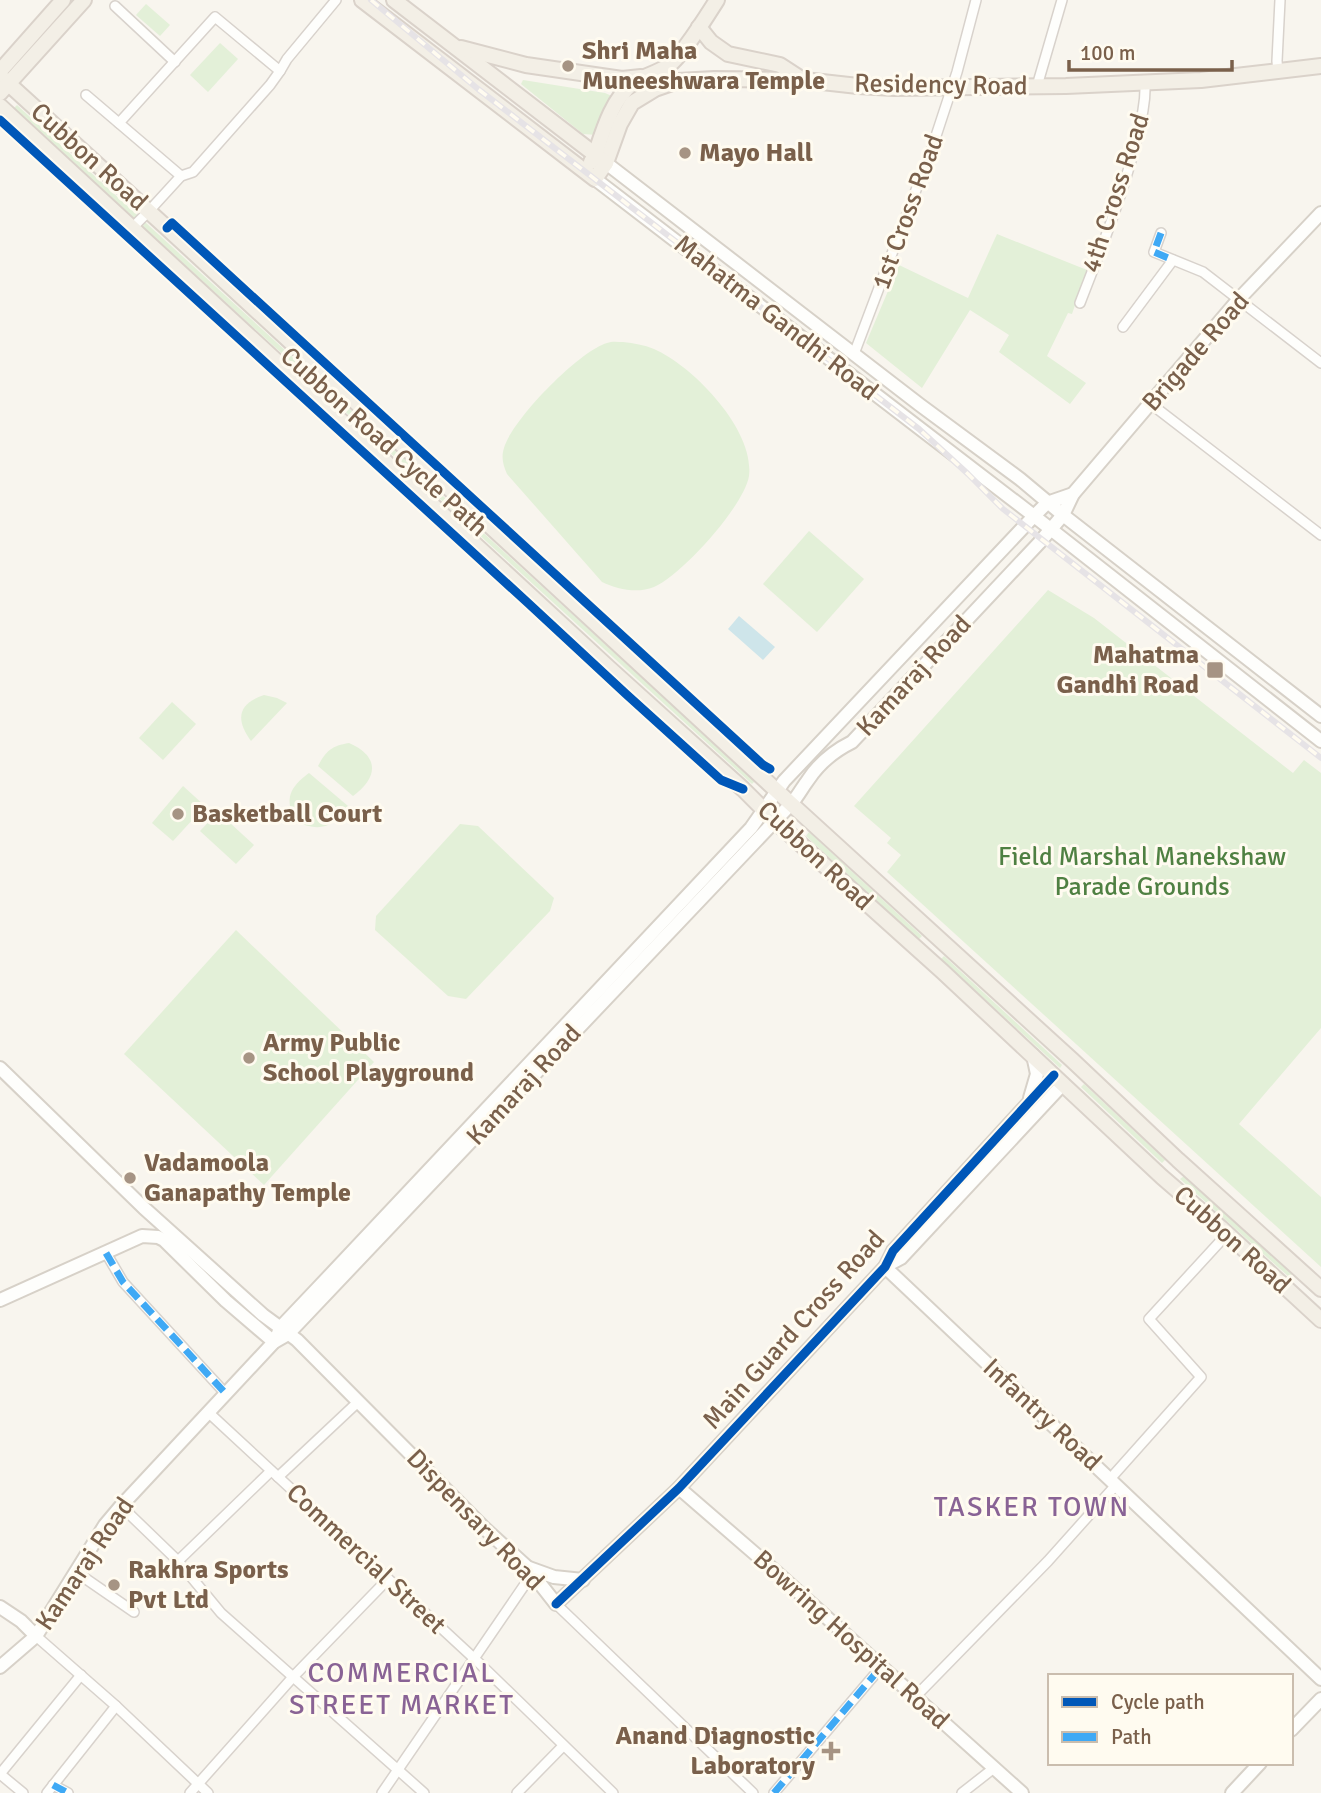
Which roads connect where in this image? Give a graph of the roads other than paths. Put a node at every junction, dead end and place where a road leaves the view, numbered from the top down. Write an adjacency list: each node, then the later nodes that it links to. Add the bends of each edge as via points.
1 (63, 0): 15 (main road)
2 (84, 0): 21 (main road)
3 (336, 0): 16 (street)
4 (362, 0): 28 (main road, Mahatma Gandhi Road)
5 (394, 0): 12 (main road, Mahatma Gandhi Road)
6 (717, 0): 11 (main road)
7 (976, 0): 23 (street, 1st Cross Road)
8 (1062, 0): 22 (street)
9 (1280, 0): 17 (street)
10 (115, 6): 13 (street)
11 (699, 27): 18 (main road, via 668,66); 19 (main road, via 728,54 780,65)
12 (457, 47): 18 (main road, via 526,65 622,79); 27 (main road, Mahatma Gandhi Road)
13 (175, 62): 16 (street, via 215,17); 26 (street)
14 (1321, 66): 17 (main road, Residency Road)
15 (0, 71)
16 (280, 71): 29 (street, via 193,172)
17 (1278, 72): 20 (main road, Residency Road)
18 (646, 76): 27 (main road, via 621,94 608,121)
19 (804, 80): 23 (main road, Residency Road); 27 (main road, Residency Road, via 678,81 655,89 632,103)
20 (1146, 82): 22 (main road, Residency Road); 36 (street, 4th Cross Road, via 1142,120 1125,182)
21 (3, 84): 30 (main road, Cubbon Road)
22 (1037, 86): 23 (main road, Residency Road)
23 (952, 88): 38 (street, 1st Cross Road)
24 (86, 95): 26 (street)
25 (0, 106): 32 (main road, Cubbon Road)
26 (119, 123): 29 (street)
27 (601, 159): 28 (main road); 38 (main road, Mahatma Gandhi Road)
28 (590, 175): 48 (main road, Mahatma Gandhi Road)
29 (181, 176): 30 (street)
30 (149, 211): 32 (street); 40 (main road, Cubbon Road)
31 (1321, 213): 35 (main road, Brigade Road)
32 (132, 228): 42 (main road, Cubbon Road)
33 (1161, 233): 34 (street, via 1154,252)
34 (1173, 260): 35 (street, via 1203,272); 37 (street)
35 (1239, 299): 39 (street); 41 (main road, Brigade Road)
36 (1080, 303)
37 (1123, 327)
38 (857, 349): 46 (main road, Mahatma Gandhi Road)
39 (1321, 363)
40 (356, 402): 42 (main road); 43 (main road, Cubbon Road)
41 (1151, 404): 45 (main road, Brigade Road); 50 (street)
42 (340, 420): 44 (main road, Cubbon Road)
43 (428, 469): 44 (main road); 55 (main road, Cubbon Road)
44 (411, 486): 57 (main road, Cubbon Road)
45 (1073, 494): 46 (main road, Brigade Road); 47 (main road, Brigade Road)
46 (1047, 503): 47 (main road, Mahatma Gandhi Road); 48 (main road, Brigade Road)
47 (1063, 515): 49 (main road, Kamaraj Road); 53 (main road, Mahatma Gandhi Road)
48 (1034, 516): 49 (main road, Mahatma Gandhi Road); 51 (main road, Kamaraj Road)
49 (1050, 529): 52 (main road, Kamaraj Road); 54 (main road, Mahatma Gandhi Road)
50 (1321, 535)
51 (930, 627): 52 (main road); 55 (main road, Kamaraj Road)
52 (946, 642): 56 (main road, Kamaraj Road, via 852,742 825,760)
53 (1321, 716)
54 (1321, 741)
55 (777, 791): 56 (main road, Cubbon Road); 57 (main road, Kamaraj Road)
56 (791, 804): 58 (main road, Kamaraj Road); 59 (main road, Cubbon Road)
57 (764, 810): 58 (main road, Cubbon Road); 60 (main road, Kamaraj Road)
58 (775, 821): 60 (main road, Kamaraj Road); 61 (main road, Cubbon Road)
59 (940, 940): 61 (main road); 66 (main road, Cubbon Road)
60 (648, 945): 77 (main road, Kamaraj Road)
61 (924, 955): 62 (main road, Cubbon Road)
62 (1033, 1055): 64 (main road, Cubbon Road); 65 (main road, via 1037,1074)
63 (0, 1068): 68 (main road, Dispensary Road)
64 (1058, 1079): 65 (main road, Main Guard Cross Road); 67 (main road, Cubbon Road); 72 (main road, Main Guard Cross Road, via 901,1258)
65 (1029, 1101): 72 (main road, Main Guard Cross Road, via 893,1251)
66 (1178, 1160): 67 (main road); 73 (main road, Cubbon Road)
67 (1162, 1177): 69 (main road, Cubbon Road)
68 (144, 1209): 70 (main road, via 148,1223); 77 (main road, Dispensary Road)
69 (1227, 1234): 74 (main road, Cubbon Road); 83 (street, via 1149,1319 1201,1377)
70 (142, 1236): 71 (main road); 78 (main road, via 164,1240)
71 (106, 1253): 75 (main road); 79 (street, via 123,1282)
72 (885, 1267): 83 (main road, Infantry Road); 84 (main road, Main Guard Cross Road)
73 (1316, 1285): 74 (main road)
74 (1295, 1297): 76 (main road, Cubbon Road)
75 (0, 1300)
76 (1321, 1320)
77 (284, 1331): 78 (main road, Kamaraj Road); 80 (main road, Dispensary Road)
78 (274, 1342): 79 (main road, Kamaraj Road)
79 (226, 1394): 81 (main road, Kamaraj Road)
80 (359, 1401): 82 (street); 87 (main road, Dispensary Road)
81 (209, 1413): 82 (street, Commercial Street); 85 (main road, Kamaraj Road)
82 (275, 1474): 86 (street); 89 (street, Commercial Street)
83 (1113, 1482): 100 (main road, Infantry Road); 101 (street, via 1048,1561)
84 (680, 1488): 90 (main road, Main Guard Cross Road); 96 (main road, Bowring Hospital Road)
85 (121, 1506): 86 (street); 88 (main road, Kamaraj Road)
86 (178, 1561): 99 (street, via 222,1613)
87 (529, 1570): 90 (main road); 91 (main road, Dispensary Road); 95 (street)
88 (76, 1572): 93 (street); 94 (main road, Kamaraj Road)
89 (387, 1579): 95 (street, Commercial Street); 99 (street)
90 (583, 1580): 91 (main road, Main Guard Cross Road)
91 (556, 1604): 120 (street, Dispensary Road)
92 (0, 1607): 94 (main road)
93 (134, 1612)
94 (36, 1636): 97 (main road, Kamaraj Road); 98 (street)
95 (474, 1658): 105 (street, Commercial Street); 108 (street)
96 (882, 1666): 101 (main road, Bowring Hospital Road); 121 (street)
97 (0, 1667)
98 (81, 1675): 103 (street); 109 (street)
99 (293, 1677): 108 (street); 110 (street)
100 (1321, 1679)
101 (916, 1696): 107 (main road, Bowring Hospital Road)
102 (1321, 1699): 104 (main road)
103 (116, 1706): 110 (street); 111 (street)
104 (1293, 1728)
105 (563, 1746): 118 (street); 119 (street, Commercial Street)
106 (1258, 1765): 124 (main road)
107 (994, 1768): 122 (street); 123 (main road, Bowring Hospital Road)
108 (399, 1771): 116 (street); 117 (street)
109 (0, 1774): 112 (street)
110 (198, 1783): 114 (street); 115 (street)
111 (50, 1789): 113 (street)
112 (23, 1793)
113 (68, 1793)
114 (190, 1793)
115 (208, 1793)
116 (382, 1793)
117 (424, 1793)
118 (517, 1793)
119 (613, 1793)
120 (753, 1793)
121 (774, 1793)
122 (962, 1793)
123 (1022, 1793)
124 (1232, 1793)

